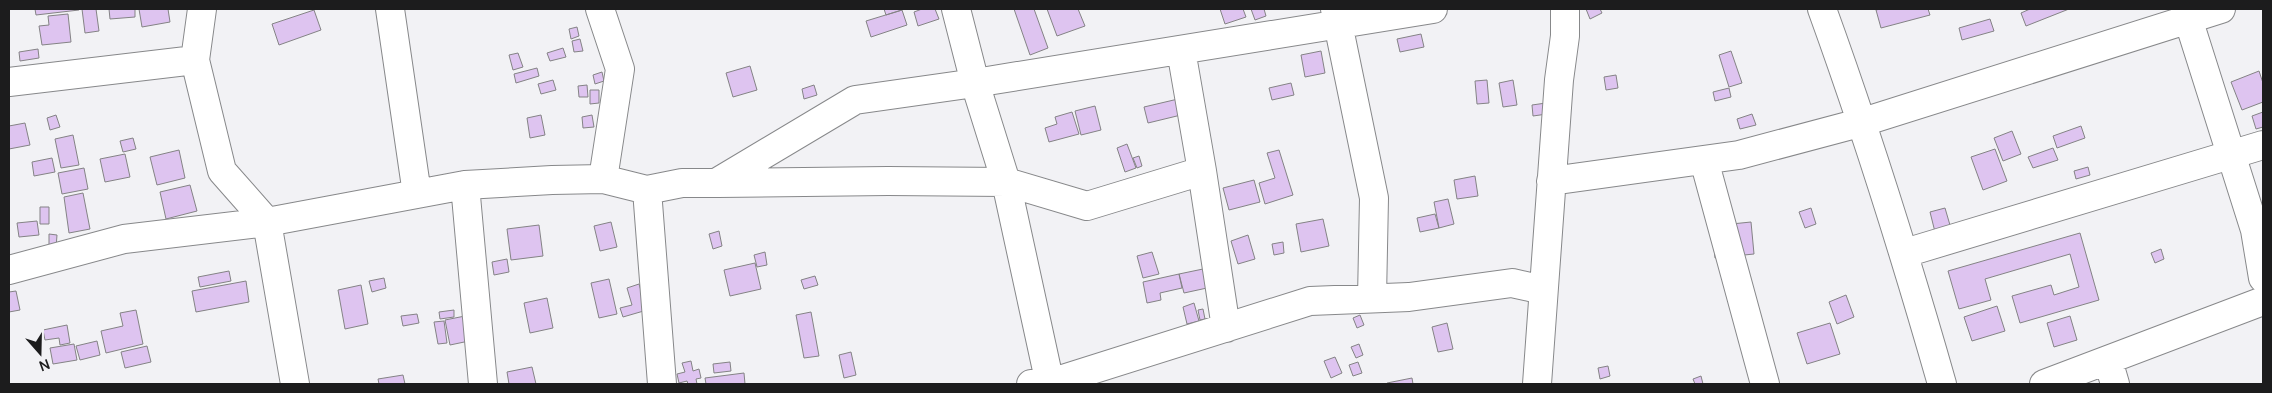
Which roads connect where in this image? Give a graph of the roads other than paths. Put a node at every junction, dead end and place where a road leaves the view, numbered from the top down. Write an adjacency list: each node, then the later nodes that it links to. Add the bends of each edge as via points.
1 (202, 9): 12 (street)
2 (390, 9): 26 (street)
3 (600, 9): 20 (street, via 620,69)
4 (956, 9): 14 (street)
5 (1433, 9): 10 (street)
6 (1565, 9): 21 (street)
7 (1822, 9): 15 (street)
8 (2221, 9): 9 (street)
9 (2186, 14): 15 (street); 17 (street)
10 (1338, 16): 11 (street); 32 (street, via 1374,198)
11 (1181, 50): 14 (street); 19 (street)
12 (195, 60): 13 (street); 27 (street, via 222,171)
13 (9, 82)
14 (975, 83): 22 (street); 23 (street, via 854,100)
15 (1863, 122): 18 (street, via 1739,155); 28 (street)
16 (2263, 145): 17 (street)
17 (2231, 155): 28 (street); 30 (street, via 2254,230)
18 (1704, 160): 21 (street); 41 (street)
19 (1202, 171): 22 (street, via 1087,206); 34 (street)
20 (603, 179): 24 (street); 25 (street)
21 (1551, 181): 31 (street)
22 (1006, 182): 23 (street); 39 (street)
23 (716, 183): 25 (street, via 682,183)
24 (465, 185): 26 (street); 37 (street)
25 (648, 190): 38 (street)
26 (417, 194): 27 (street)
27 (267, 222): 29 (street, via 124,239); 36 (street)
28 (1905, 253): 42 (street)
29 (9, 270)
30 (2263, 278)
31 (1543, 290): 32 (street, via 1512,283); 40 (street)
32 (1372, 298): 34 (street, via 1310,301)
33 (2263, 301): 35 (street)
34 (1226, 328): 39 (street)
35 (2112, 372): 43 (street)
36 (295, 384)
37 (482, 384)
38 (662, 384)
39 (1044, 384)
40 (1537, 384)
41 (1765, 384)
42 (1942, 384)
43 (2044, 384)

